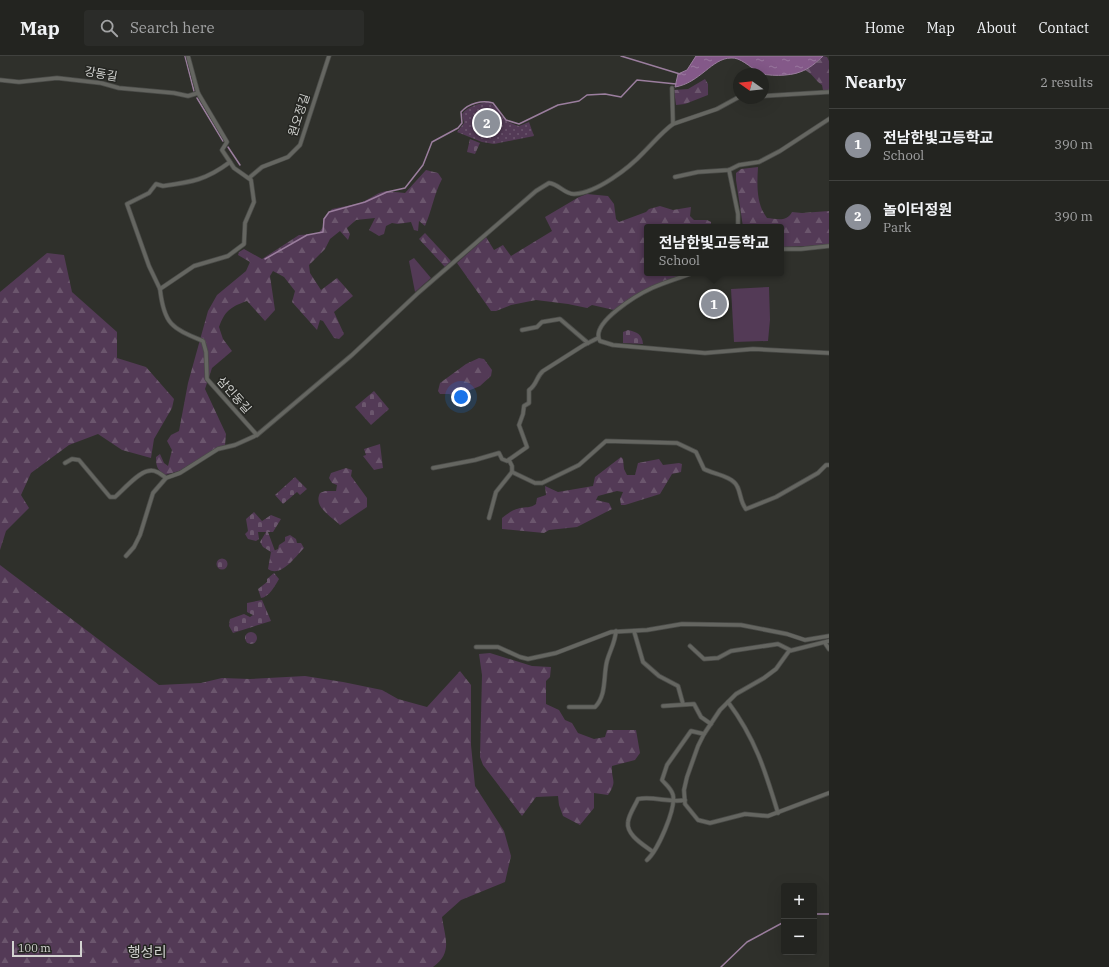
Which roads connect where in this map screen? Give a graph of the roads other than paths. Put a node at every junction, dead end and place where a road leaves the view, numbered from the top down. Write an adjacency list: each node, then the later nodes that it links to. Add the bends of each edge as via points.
1 (188, 56): 6 (street)
2 (329, 56): 14 (street, 원오정길, via 300,145 288,157 262,167)
3 (0, 80): 6 (street, 강동길, via 19,82 57,78 188,96)
4 (672, 88): 10 (street)
5 (829, 92): 7 (street)
6 (198, 93): 11 (street, via 227,142 222,150)
7 (769, 96)
8 (733, 100): 10 (street, via 717,109)
9 (829, 119): 12 (street, via 767,158)
10 (673, 124): 24 (street, via 665,129 630,166 592,189 574,194 549,183 536,191 403,305 352,355)
11 (230, 162): 14 (street, via 234,168); 19 (street, via 203,179 162,186 156,184 149,193 127,204)
12 (729, 170): 13 (street); 15 (street)
13 (675, 177)
14 (249, 178): 19 (street, via 254,202 245,222 244,244 228,256 194,266)
15 (738, 224)
16 (829, 246): 17 (street)
17 (784, 249)
18 (685, 276): 21 (street, via 653,288 627,303 598,330)
19 (160, 289): 24 (street, 삼인동길, via 162,309 168,321 180,331 203,342 207,379)
20 (522, 330): 22 (street, via 536,327 542,322 560,319)
21 (598, 338): 22 (street); 23 (street, via 602,343 613,345 705,353 753,349)
22 (588, 343): 25 (street, via 540,374 535,386 529,390 529,403 524,406 519,425 527,447)
23 (829, 354)
24 (257, 435): 30 (street, via 218,449 180,473)
25 (509, 460): 28 (street, via 502,459 499,453); 29 (street)
26 (66, 463): 30 (street, via 72,459 79,460 110,497 115,497 148,470)
27 (829, 465): 29 (street, via 776,497 746,509 742,505 737,485 704,469 696,452 677,443 606,441 579,465 542,483 535,483)
28 (433, 468)
29 (512, 472): 31 (street, via 496,492)
30 (166, 478): 32 (street, via 153,493 140,535)
31 (489, 518)
32 (126, 556)
33 (634, 630): 34 (street); 35 (street, via 675,624 734,624 805,640); 42 (street, via 643,662 659,676 678,686)
34 (616, 631): 38 (street, via 556,653 528,659 498,647); 44 (street, via 614,645 607,659 604,688 598,704 595,707)
35 (829, 636)
36 (827, 642): 39 (street); 40 (street)
37 (690, 646): 40 (street, via 704,659 718,658 731,651 778,644)
38 (476, 647)
39 (829, 649)
40 (790, 650): 41 (street, via 776,669 739,692)
41 (728, 702): 45 (street); 50 (street, via 760,754)
42 (683, 704): 43 (street); 45 (street, via 694,704 701,717)
43 (663, 706)
44 (569, 707)
45 (711, 724): 46 (street)
46 (704, 734): 48 (street, via 691,764 684,790); 49 (street, via 691,731 668,765 662,780 672,792)
47 (829, 793): 50 (street)
48 (685, 800): 49 (street); 50 (street, via 685,804 698,820 707,823 745,814 768,816)
49 (673, 802): 51 (street, via 668,825); 51 (street, via 647,797 638,799 628,821 633,836)
50 (778, 812)
51 (653, 852): 52 (street)
52 (647, 860)

